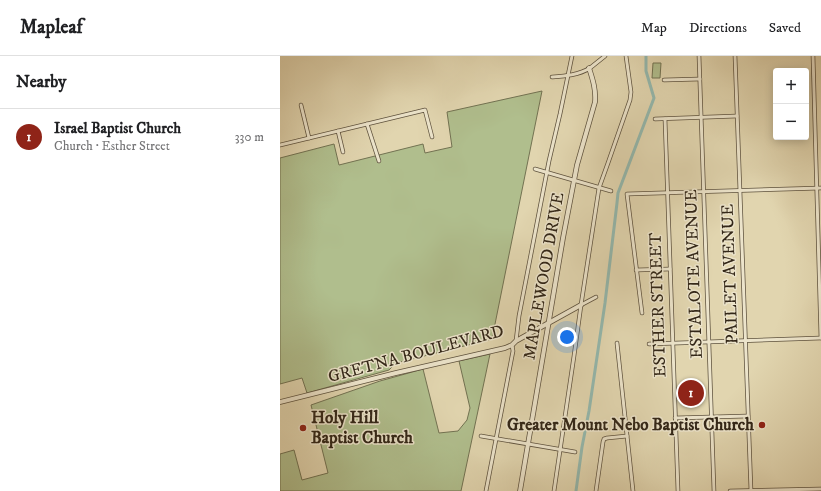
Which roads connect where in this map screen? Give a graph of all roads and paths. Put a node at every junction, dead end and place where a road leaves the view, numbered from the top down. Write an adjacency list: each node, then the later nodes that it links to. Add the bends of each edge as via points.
1 (572, 56): 8 (street)
2 (605, 56): 7 (street)
3 (626, 56): 27 (street, via 630,100)
4 (699, 56): 10 (street, ESTALOTE AVENUE)
5 (735, 56): 13 (street, PAILET AVENUE)
6 (813, 56): 28 (street)
7 (589, 68): 8 (street); 26 (street, MAPLEWOOD DRIVE, via 595,87 595,102)
8 (568, 76): 9 (street); 25 (street)
9 (552, 78)
10 (700, 79): 11 (street); 14 (street, ESTALOTE AVENUE)
11 (664, 80)
12 (301, 105): 20 (street)
13 (737, 116): 14 (street); 30 (street, PAILET AVENUE)
14 (701, 117): 16 (street); 31 (street, ESTALOTE AVENUE)
15 (656, 119): 16 (street)
16 (665, 119): 32 (street, ESTHER STREET)
17 (367, 124): 18 (street); 19 (street, via 425,110); 23 (street)
18 (338, 131): 20 (street); 22 (street)
19 (432, 136)
20 (309, 138): 21 (street)
21 (280, 145)
22 (343, 152)
23 (379, 161)
24 (535, 170): 25 (street)
25 (547, 173): 26 (street); 41 (street)
26 (574, 181): 27 (street); 38 (street, MAPLEWOOD DRIVE)
27 (599, 188): 29 (street); 36 (street)
28 (819, 188): 30 (street); 39 (street)
29 (611, 191)
30 (740, 191): 31 (street); 40 (street, PAILET AVENUE)
31 (704, 192): 32 (street); 42 (street, ESTALOTE AVENUE)
32 (667, 193): 33 (street, ESTHER STREET); 34 (street, via 627,194)
33 (670, 269): 34 (street); 44 (street, ESTHER STREET)
34 (636, 270): 37 (street)
35 (596, 297): 36 (street, GRETNA BOULEVARD)
36 (581, 305): 38 (street, GRETNA BOULEVARD); 57 (street)
37 (642, 313)
38 (548, 322): 41 (street, GRETNA BOULEVARD); 56 (street, MAPLEWOOD DRIVE)
39 (821, 338): 40 (street)
40 (745, 340): 42 (street); 50 (street, PAILET AVENUE)
41 (516, 341): 46 (street, GRETNA BOULEVARD)
42 (709, 342): 44 (street); 51 (street, ESTALOTE AVENUE)
43 (617, 343): 54 (street)
44 (673, 343): 45 (street); 52 (street, ESTHER STREET)
45 (649, 344)
46 (512, 345): 47 (street, GRETNA BOULEVARD); 55 (street)
47 (304, 397): 48 (street, GRETNA BOULEVARD); 49 (street, GRETNA BOULEVARD)
48 (280, 402)
49 (280, 407)
50 (748, 416): 51 (street); 68 (street, PAILET AVENUE)
51 (712, 417): 52 (street); 66 (street, ESTALOTE AVENUE)
52 (676, 418): 65 (street, ESTHER STREET)
53 (481, 436): 55 (street)
54 (627, 436): 63 (street, via 604,439); 64 (street)
55 (496, 439): 56 (street); 60 (street)
56 (528, 444): 57 (street); 61 (street, MAPLEWOOD DRIVE)
57 (560, 450): 58 (street); 62 (street)
58 (576, 452)
59 (821, 488): 68 (street)
60 (486, 491)
61 (520, 491)
62 (554, 491)
63 (596, 491)
64 (633, 491)
65 (678, 491)
66 (714, 491)
67 (730, 491): 68 (street)
68 (750, 491)

